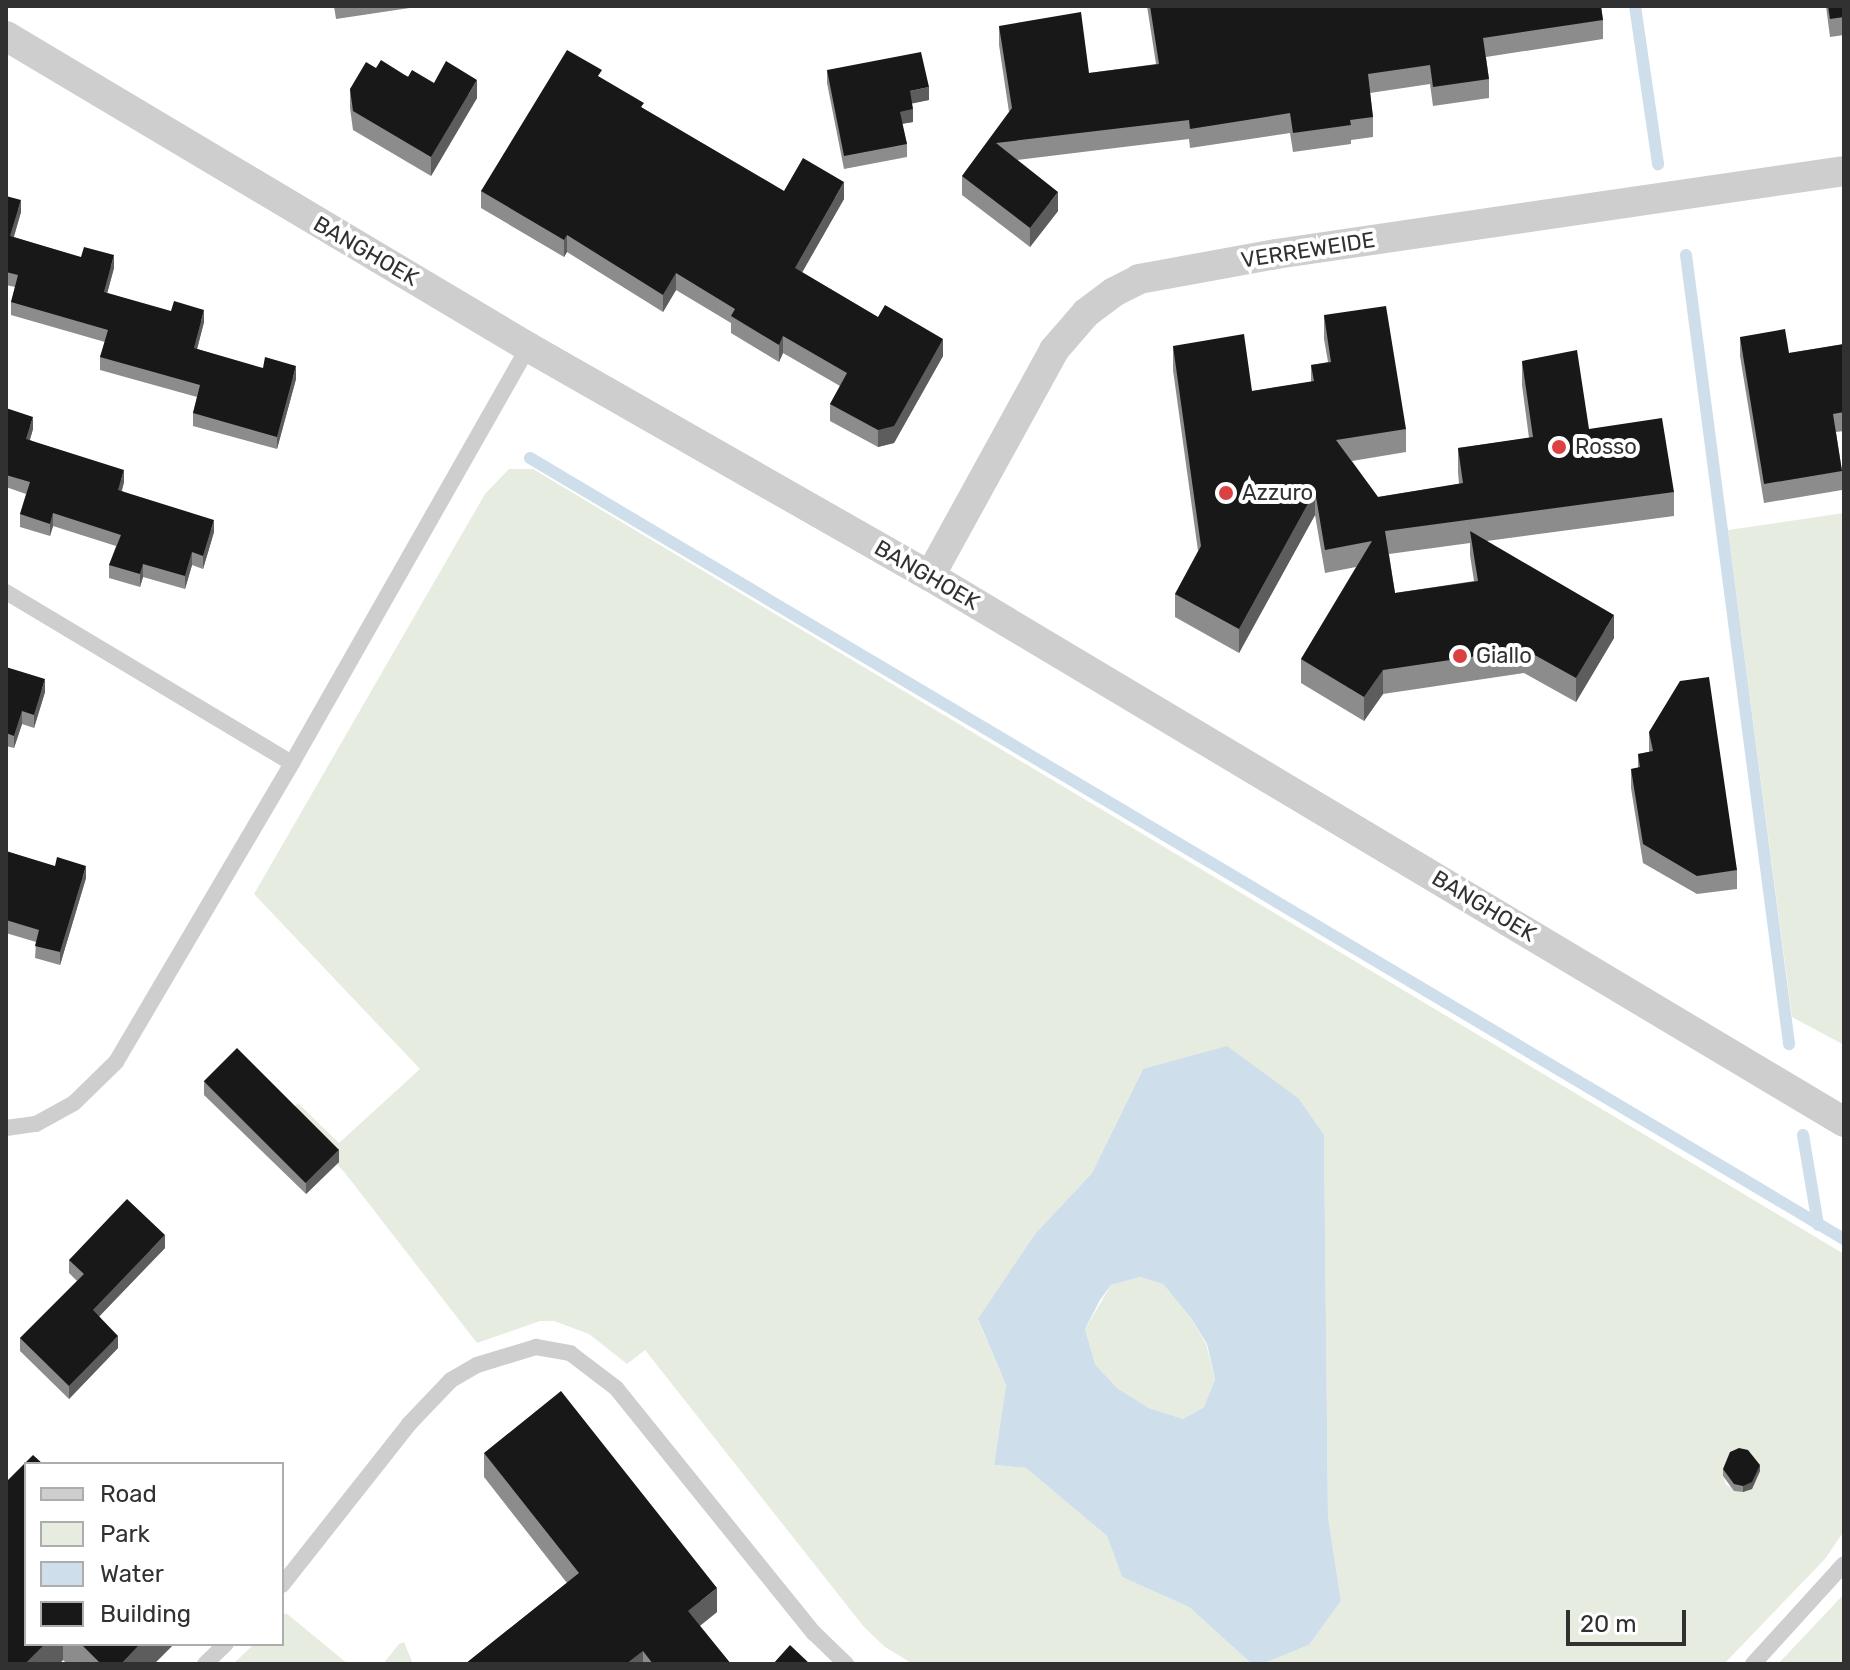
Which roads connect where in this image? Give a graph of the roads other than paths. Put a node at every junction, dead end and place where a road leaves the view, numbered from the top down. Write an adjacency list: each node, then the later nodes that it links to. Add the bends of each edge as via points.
1 (6, 36): 3 (street, BANGHOEK)
2 (1844, 171): 4 (street, VERREWEIDE, via 1139,279 1086,313 1054,350)
3 (528, 347): 4 (street, BANGHOEK); 6 (lane)
4 (930, 576): 7 (street, BANGHOEK)
5 (6, 592): 6 (lane)
6 (292, 763): 8 (lane, via 116,1062 74,1103 36,1124)
7 (1844, 1122)
8 (6, 1128)
9 (1844, 1564): 14 (lane)
10 (284, 1582): 13 (lane, via 409,1424 451,1380 505,1354 536,1347 570,1353 616,1388 814,1633)
11 (224, 1646): 12 (lane)
12 (205, 1664)
13 (846, 1664)
14 (1753, 1664)

